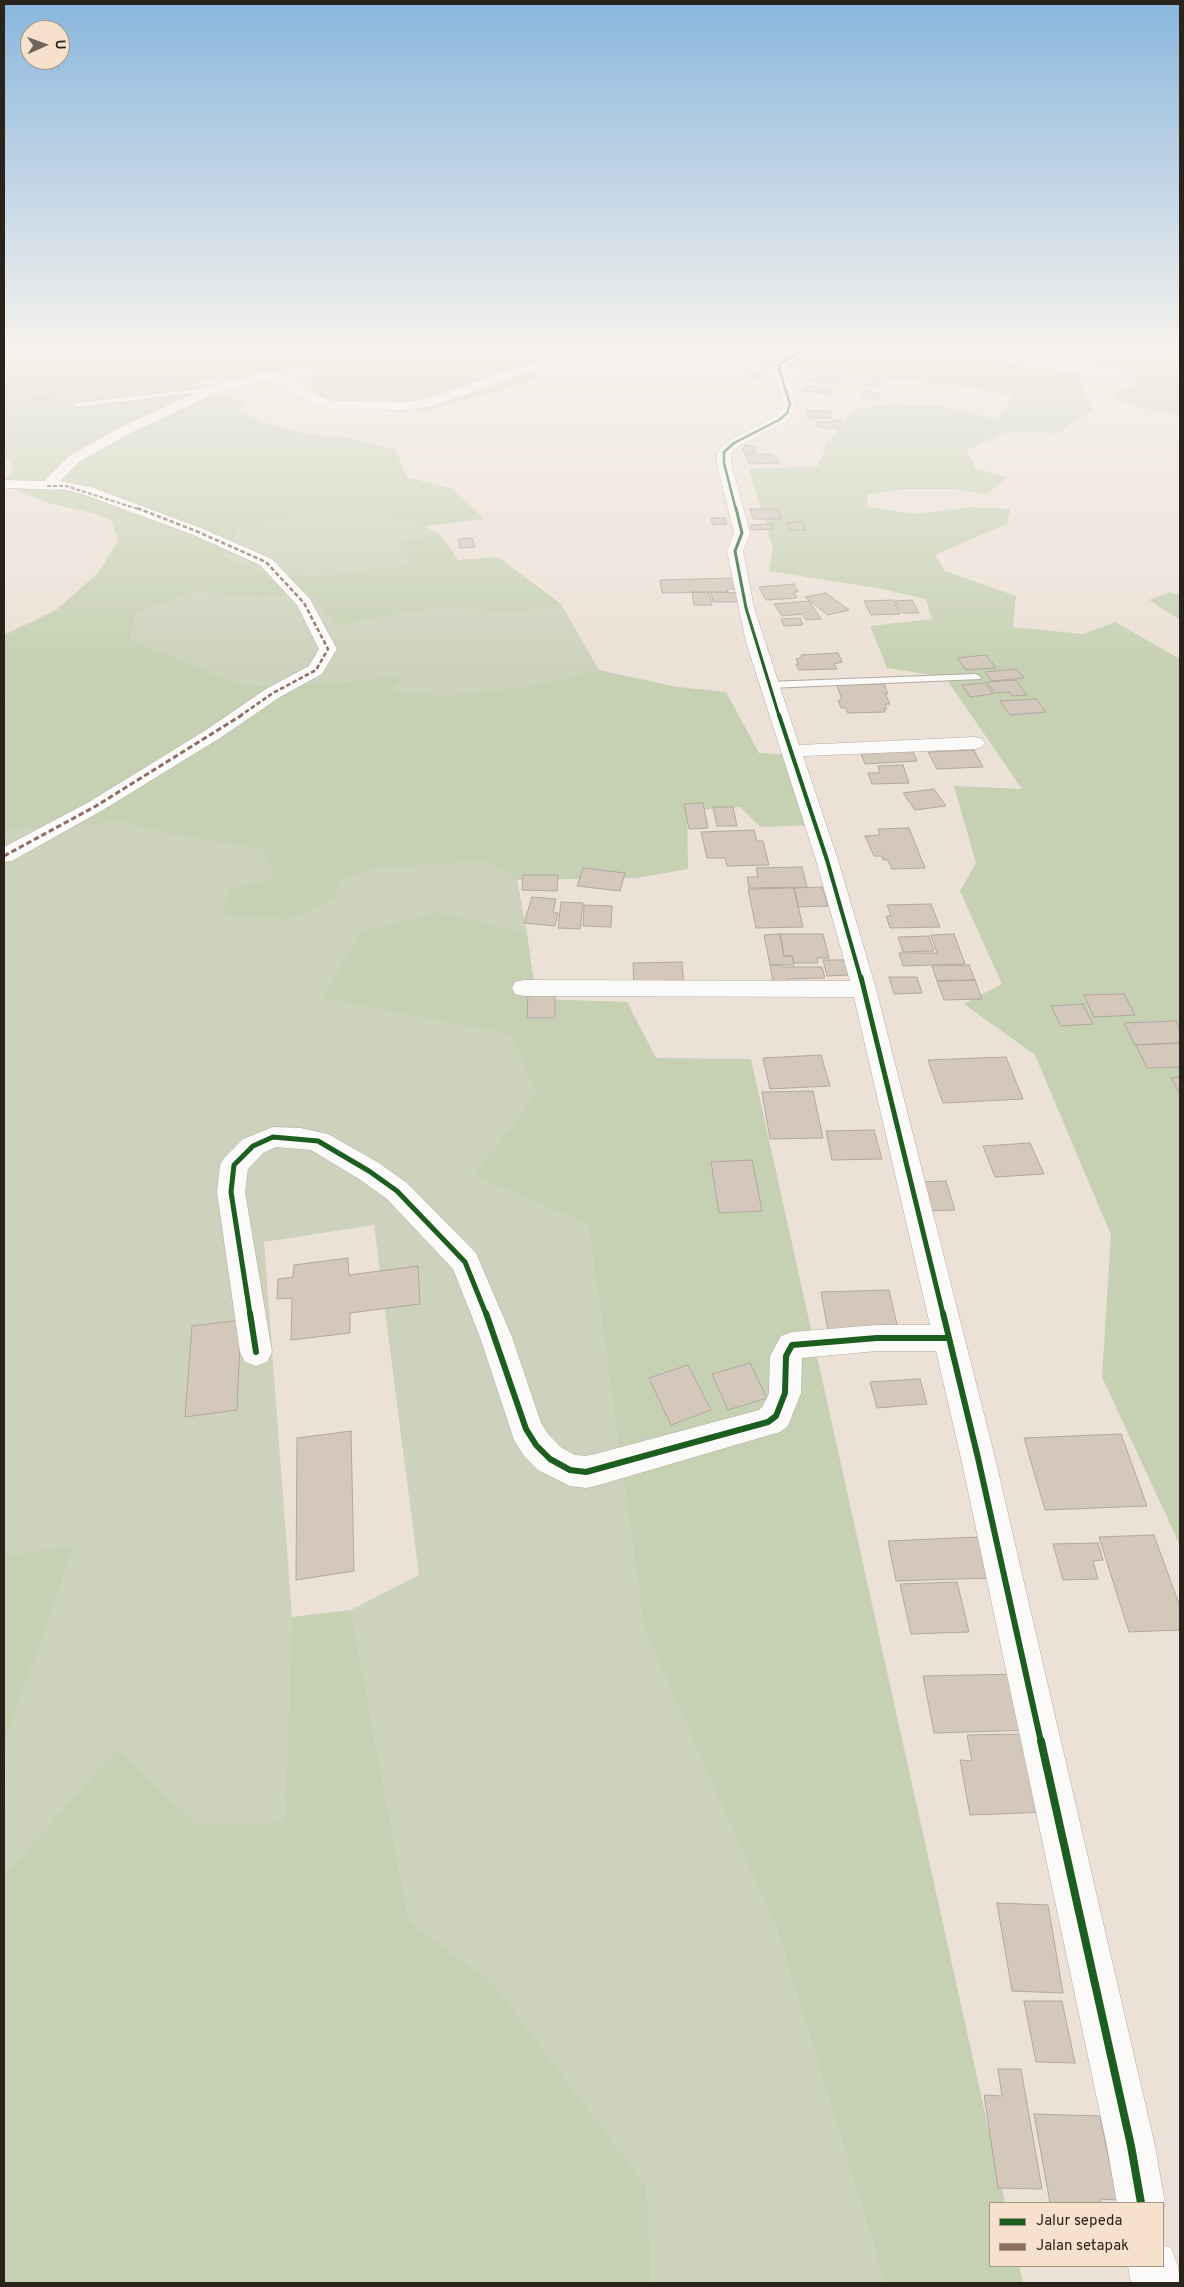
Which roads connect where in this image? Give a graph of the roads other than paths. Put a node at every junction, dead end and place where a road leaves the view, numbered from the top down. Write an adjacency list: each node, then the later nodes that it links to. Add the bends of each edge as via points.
1 (81, 455): 4 (street)
2 (724, 455): 6 (street, via 742,532 735,552 746,608)
3 (4, 484): 4 (street)
4 (47, 486): 9 (street, via 66,486 118,500 266,562 304,603 328,649 316,670 96,806)
5 (976, 677): 6 (lane)
6 (769, 685): 8 (street)
7 (975, 743): 8 (street)
8 (790, 751): 11 (street, via 828,860)
9 (4, 856)
10 (524, 988): 11 (street)
11 (864, 989): 12 (street)
12 (949, 1338): 13 (street, via 877,1338 792,1346 786,1356 785,1393 776,1416 768,1422 599,1469 586,1472 570,1470 550,1459 526,1429 496,1337 465,1262 397,1191 369,1171 318,1141 273,1137 253,1146 234,1165 231,1192); 14 (street, via 1129,2136)
13 (256, 1352)
14 (1141, 2202)
15 (1153, 2267): 16 (street)
16 (1156, 2283)

